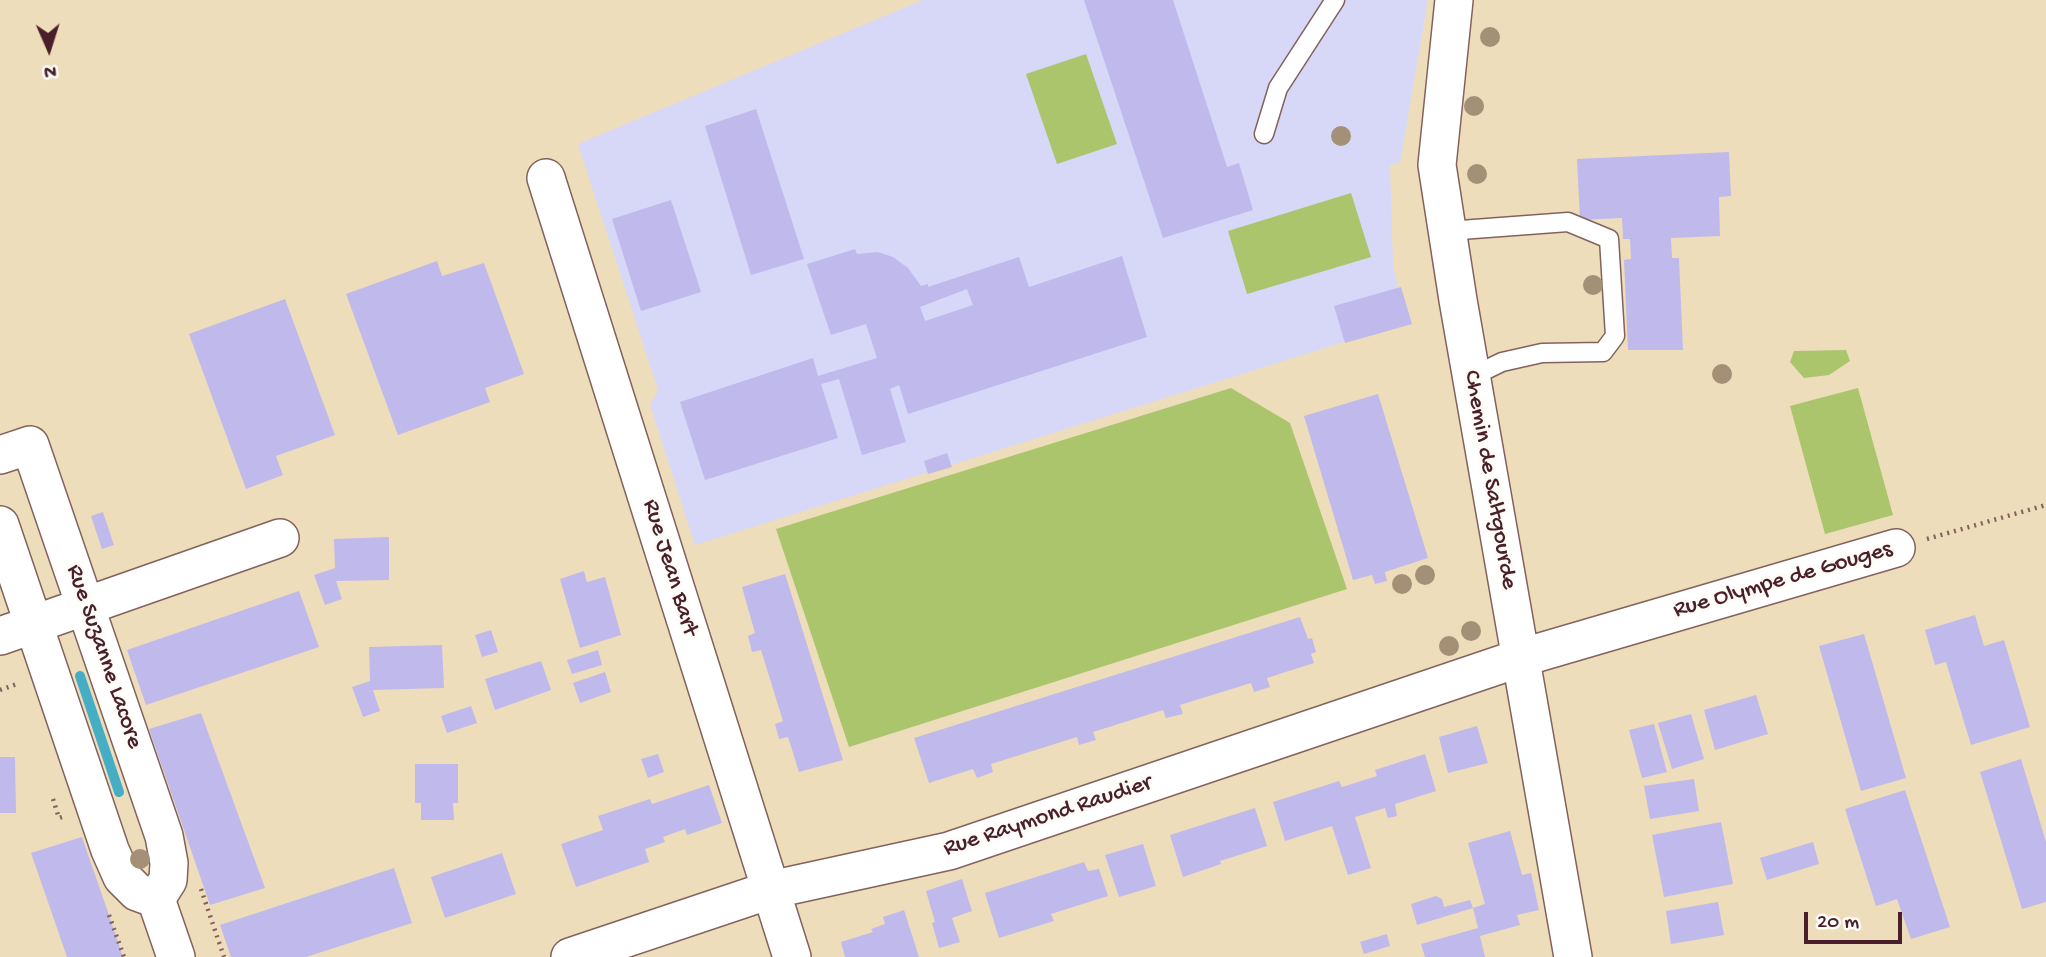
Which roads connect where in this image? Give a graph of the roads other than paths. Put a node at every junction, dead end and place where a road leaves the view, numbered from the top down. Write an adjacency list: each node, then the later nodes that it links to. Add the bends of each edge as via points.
1 (1335, 0): 3 (lane, via 1278,88)
2 (1454, 0): 5 (street, Chemin de Saltgourde, via 1437,165)
3 (1264, 134)
4 (546, 178): 16 (street, Rue Jean Bart)
5 (1447, 231): 6 (street, Chemin de Saltgourde); 6 (lane, via 1568,222 1609,239 1615,336 1603,352 1542,353 1502,362)
6 (1471, 377): 13 (street, Chemin de Saltgourde)
7 (0, 456): 11 (street, Rue Suzanne Lacore, via 30,444)
8 (0, 525): 12 (street)
9 (280, 538): 11 (street)
10 (1896, 548): 13 (street, Rue Olympe de Gouges)
11 (86, 606): 12 (street); 14 (street, Rue Suzanne Lacore)
12 (17, 630): 15 (street)
13 (1520, 658): 16 (street, Rue Raymond Raudier, via 949,851); 21 (street, Chemin de Saltgourde)
14 (163, 831): 15 (street, via 144,820 128,823 116,830); 17 (street, Rue Suzanne Lacore, via 168,880)
15 (110, 850): 17 (street, via 122,877 137,892)
16 (770, 890): 19 (street, Rue Raymond Raudier); 20 (street, Rue Jean Bart)
17 (156, 899): 18 (street)
18 (176, 957)
19 (570, 957)
20 (792, 957)
21 (1573, 957)

